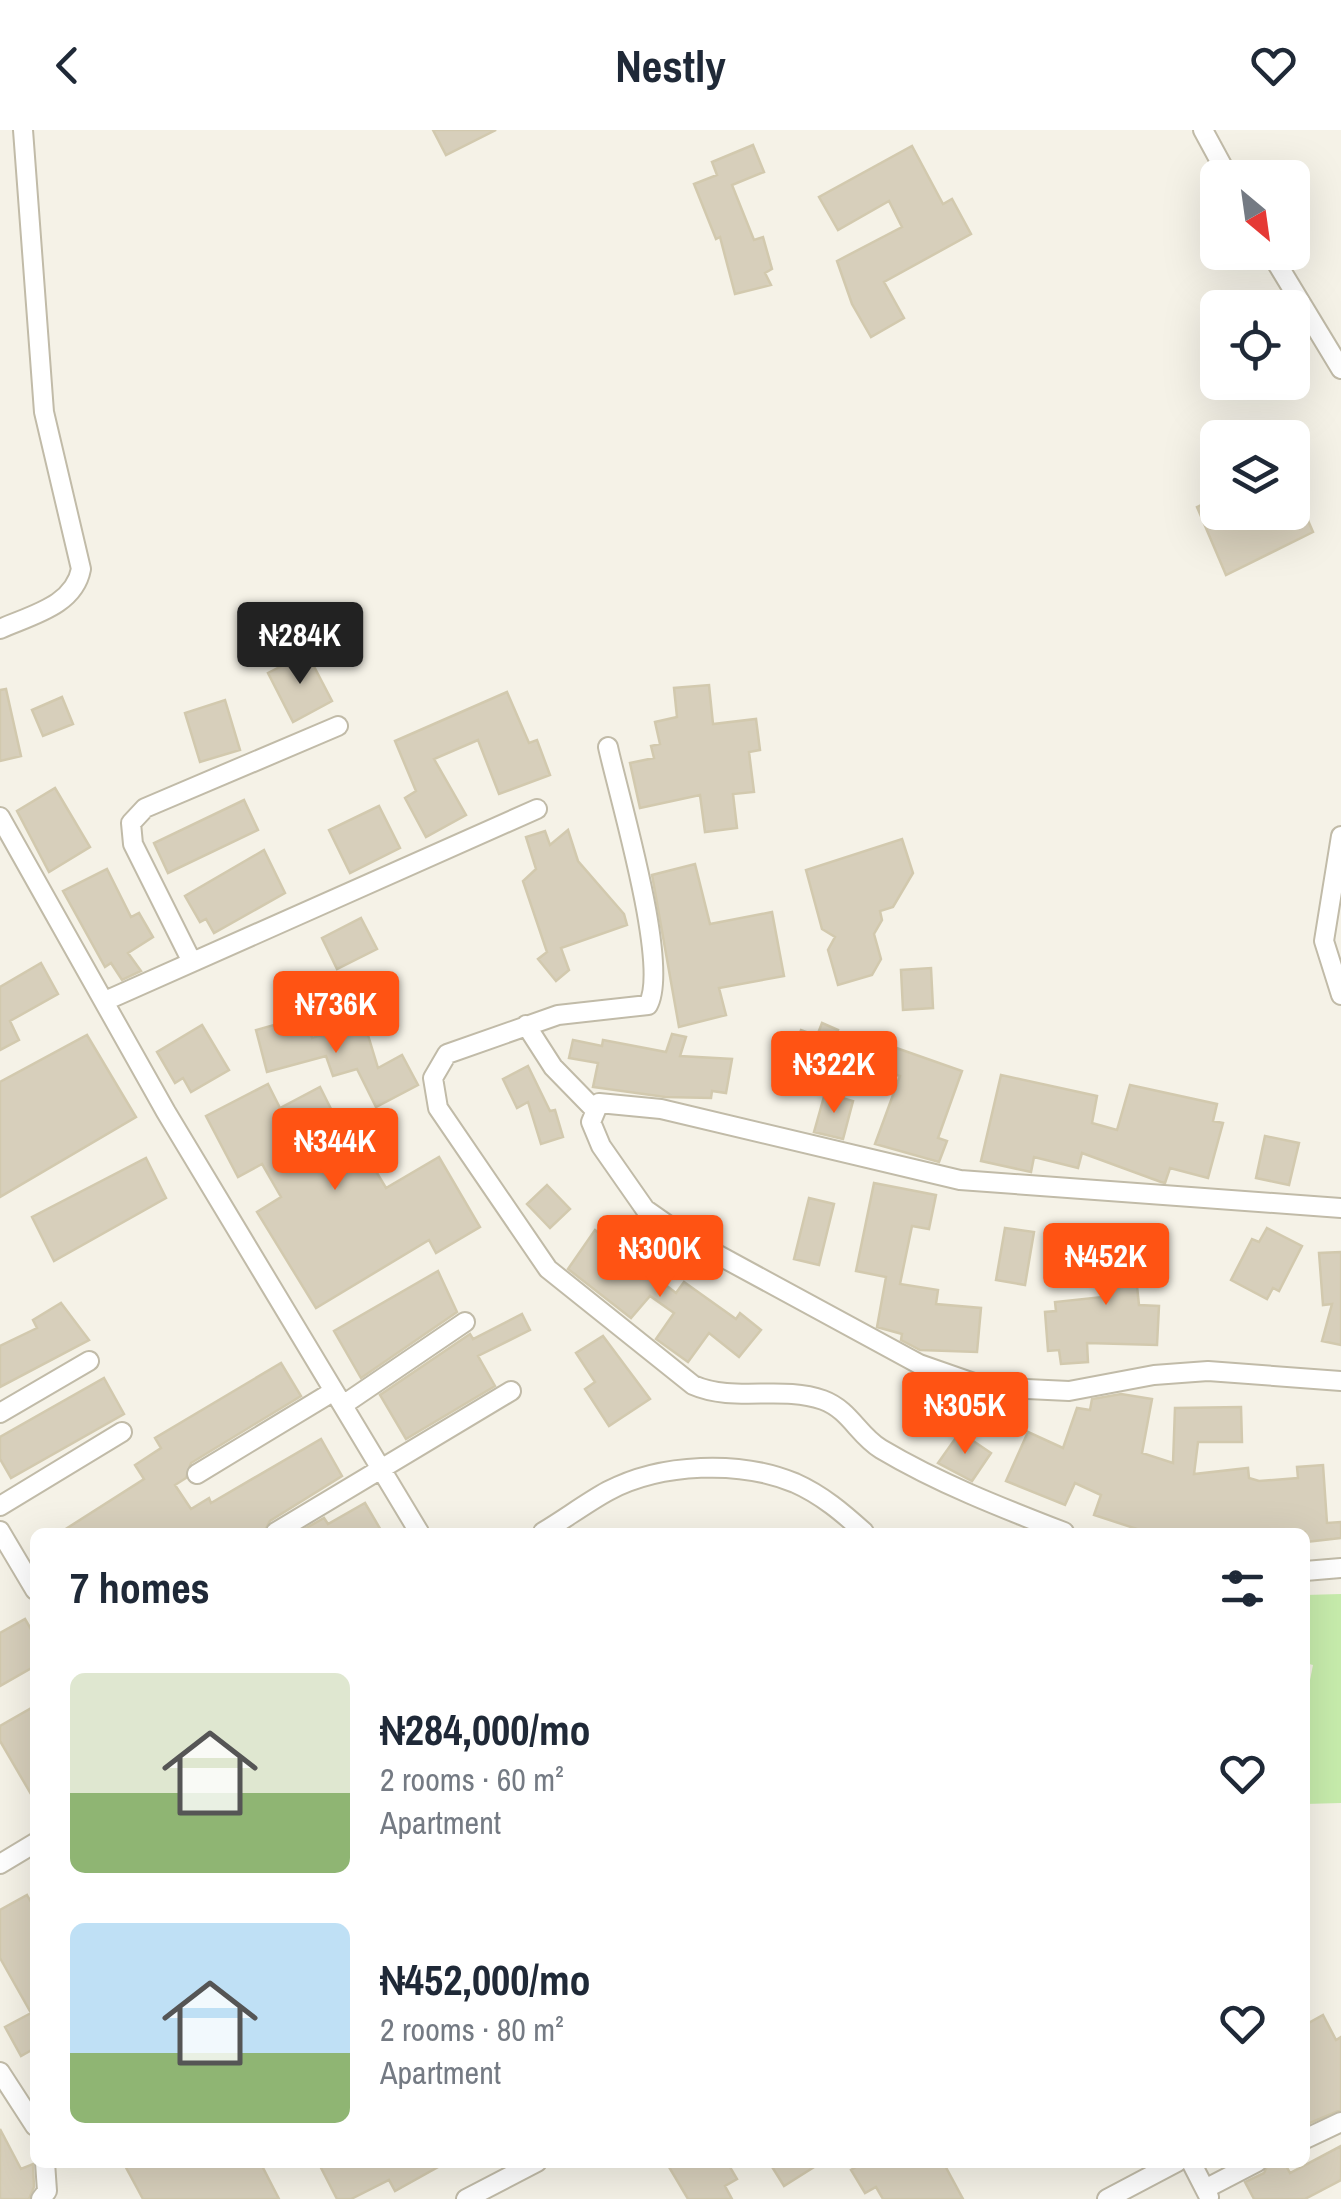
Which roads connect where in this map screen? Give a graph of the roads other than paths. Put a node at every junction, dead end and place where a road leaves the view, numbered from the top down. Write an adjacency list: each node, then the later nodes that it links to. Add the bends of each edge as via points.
1 (23, 130): 6 (street, via 44,412 81,569 66,598)
2 (1202, 130): 3 (street)
3 (1219, 160)
4 (1281, 270): 5 (street)
5 (1341, 369)
6 (0, 629)
7 (338, 726): 12 (street, via 145,808 130,824)
8 (608, 747): 15 (street, via 649,923 654,994 648,1005)
9 (537, 809): 12 (street)
10 (0, 817): 14 (street)
11 (1341, 836): 13 (street, via 1324,941)
12 (192, 962): 14 (street)
13 (1341, 995)
14 (105, 1001): 22 (street)
15 (526, 1024): 16 (street, via 553,1067); 32 (street, via 447,1054 433,1078 438,1108 548,1269 693,1385 713,1394 821,1399 851,1415 876,1446)
16 (594, 1108): 17 (street, via 599,1103 661,1109 960,1180); 20 (street, via 591,1122 601,1146 645,1210 918,1364 986,1386 1069,1390 1208,1371)
17 (1341, 1208)
18 (465, 1322): 22 (street)
19 (89, 1361): 23 (street)
20 (1341, 1381)
21 (512, 1391): 25 (street)
22 (338, 1398): 25 (street); 26 (street)
23 (0, 1412)
24 (122, 1432): 27 (street)
25 (381, 1468): 28 (street); 29 (street)
26 (197, 1474)
27 (0, 1506)
28 (283, 1528)
29 (417, 1528)
30 (549, 1528): 31 (street, via 611,1490 666,1472 708,1468 794,1483)
31 (860, 1528)
32 (1054, 1528)
33 (0, 1531): 36 (street)
34 (1341, 1568): 35 (street)
35 (1310, 1571)
36 (30, 1582)
37 (30, 1846): 38 (street)
38 (0, 1864)
39 (0, 2072): 40 (street)
40 (30, 2118)
41 (1341, 2122): 42 (street)
42 (1310, 2137)
43 (46, 2168): 49 (street)
44 (525, 2168): 50 (street)
45 (1166, 2168): 51 (street)
46 (1193, 2168): 48 (street)
47 (1248, 2168): 48 (street)
48 (1207, 2194)
49 (41, 2199)
50 (466, 2199)
51 (1107, 2199)

